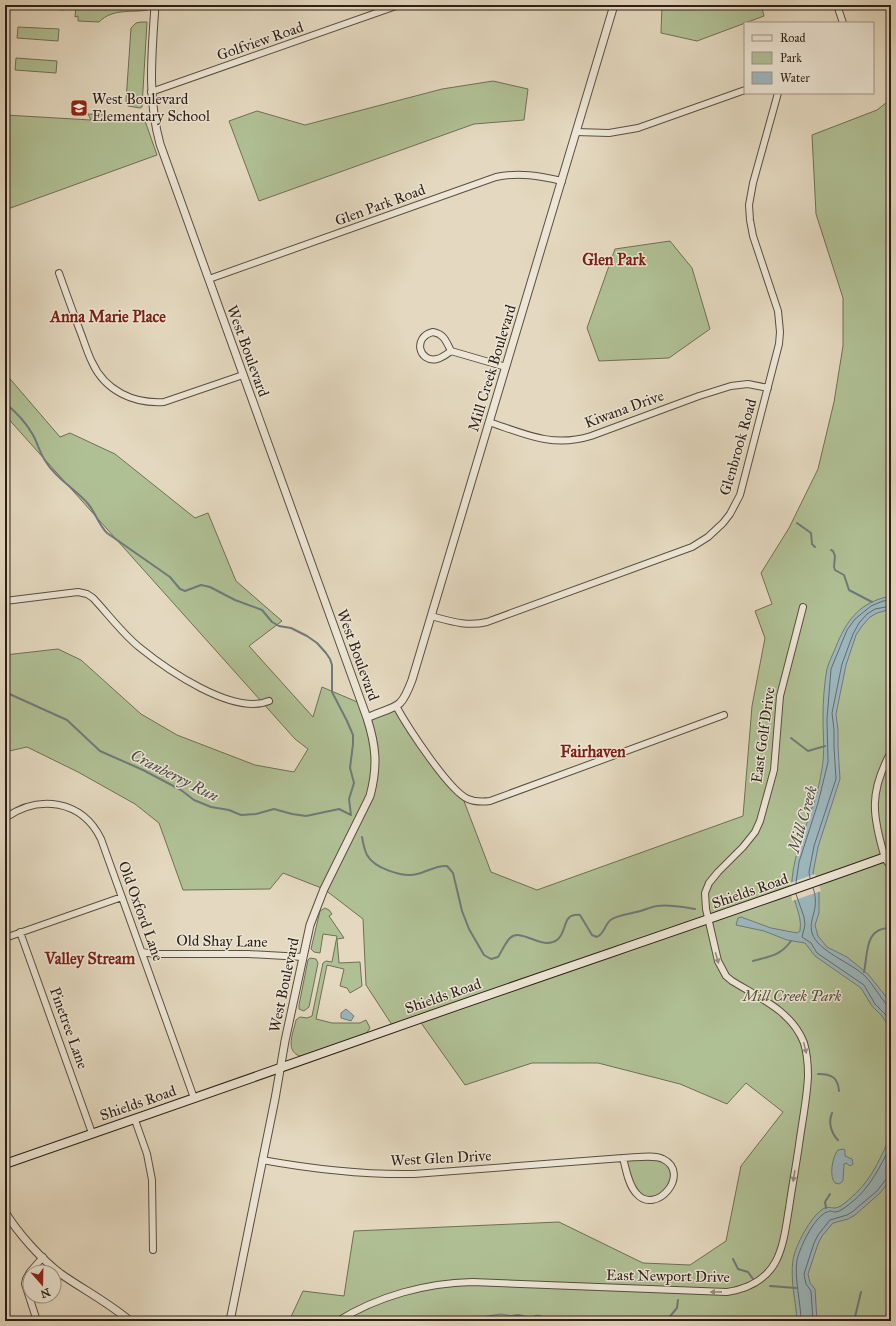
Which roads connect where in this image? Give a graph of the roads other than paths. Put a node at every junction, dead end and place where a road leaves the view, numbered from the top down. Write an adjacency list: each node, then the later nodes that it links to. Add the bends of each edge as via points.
1 (155, 5): 7 (street, West Boulevard)
2 (400, 5): 7 (street, Golfview Road)
3 (614, 5): 9 (street, Mill Creek Boulevard)
4 (837, 5): 5 (street)
5 (843, 22)
6 (744, 90): 9 (street, via 638,128 609,133)
7 (151, 92): 12 (street, West Boulevard, via 153,116 160,144)
8 (778, 94): 16 (street, Glenbrook Road, via 749,205 753,236 776,302 779,321 779,344)
9 (576, 132): 10 (street, Mill Creek Boulevard)
10 (562, 181): 12 (street, Glen Park Road, via 522,174 496,177); 14 (street, Mill Creek Boulevard)
11 (59, 273): 15 (street, via 92,364 104,381 120,393 141,401 164,402)
12 (209, 279): 15 (street, West Boulevard)
13 (451, 351): 13 (street, via 440,358 431,359 421,351 420,342 424,335 438,333 444,337); 14 (street)
14 (506, 367): 17 (street, Mill Creek Boulevard)
15 (243, 375): 24 (street, West Boulevard)
16 (768, 388): 17 (street, Kiwana Drive, via 748,384 731,386 591,436 573,440 541,439); 20 (street, Glenbrook Road, via 740,495 723,523 700,543 487,622 472,625)
17 (489, 422): 20 (street, Mill Creek Boulevard)
18 (5, 601): 21 (street, via 64,593 87,594 138,646 185,680 211,693 237,701 258,704)
19 (803, 607): 30 (street, East Golf Drive, via 780,696 774,770 760,821 743,848 709,883 705,893)
20 (431, 616): 22 (street, Mill Creek Boulevard, via 412,680 401,702)
21 (269, 702)
22 (396, 706): 23 (street, via 447,780 462,796 482,802); 24 (street)
23 (724, 715)
24 (367, 718): 34 (street, West Boulevard, via 375,747 374,781 366,805 320,898)
25 (891, 752): 27 (street, via 876,787 874,807 880,842)
26 (5, 818): 29 (street, Old Oxford Lane, via 26,807 46,803 68,808 85,817 101,839)
27 (888, 856): 28 (street); 30 (main road, Shields Road)
28 (891, 866)
29 (122, 897): 31 (street); 33 (street, Old Oxford Lane)
30 (708, 920): 35 (main road, Shields Road); 50 (street, East Newport Drive, one-way to 50, via 718,961 726,976 789,1018 806,1050 807,1084 786,1228 775,1261 764,1276 749,1287 727,1292 453,1283 426,1287 389,1298)
31 (20, 932): 32 (street); 38 (street, Pinetree Lane)
32 (5, 938)
33 (142, 952): 34 (street, Old Shay Lane); 36 (street, Old Oxford Lane)
34 (303, 957): 35 (street, West Boulevard)
35 (280, 1068): 36 (main road, Shields Road); 40 (street, West Boulevard)
36 (194, 1098): 37 (main road, Shields Road)
37 (135, 1120): 38 (main road, Shields Road); 43 (street, via 147,1154 152,1180)
38 (92, 1133): 41 (main road, Shields Road)
39 (623, 1158): 39 (street, West Glen Drive, via 657,1157 668,1162 674,1178 669,1190 662,1197 648,1200 638,1195 632,1188); 40 (street, West Glen Drive, via 414,1174 336,1172)
40 (262, 1160): 49 (street, West Boulevard)
41 (5, 1164)
42 (5, 1212): 44 (street, via 19,1232)
43 (153, 1250)
44 (43, 1257): 45 (street); 48 (street, via 60,1273)
45 (37, 1264)
46 (31, 1304): 47 (street)
47 (37, 1321)
48 (130, 1321)
49 (230, 1321)
50 (338, 1321)

